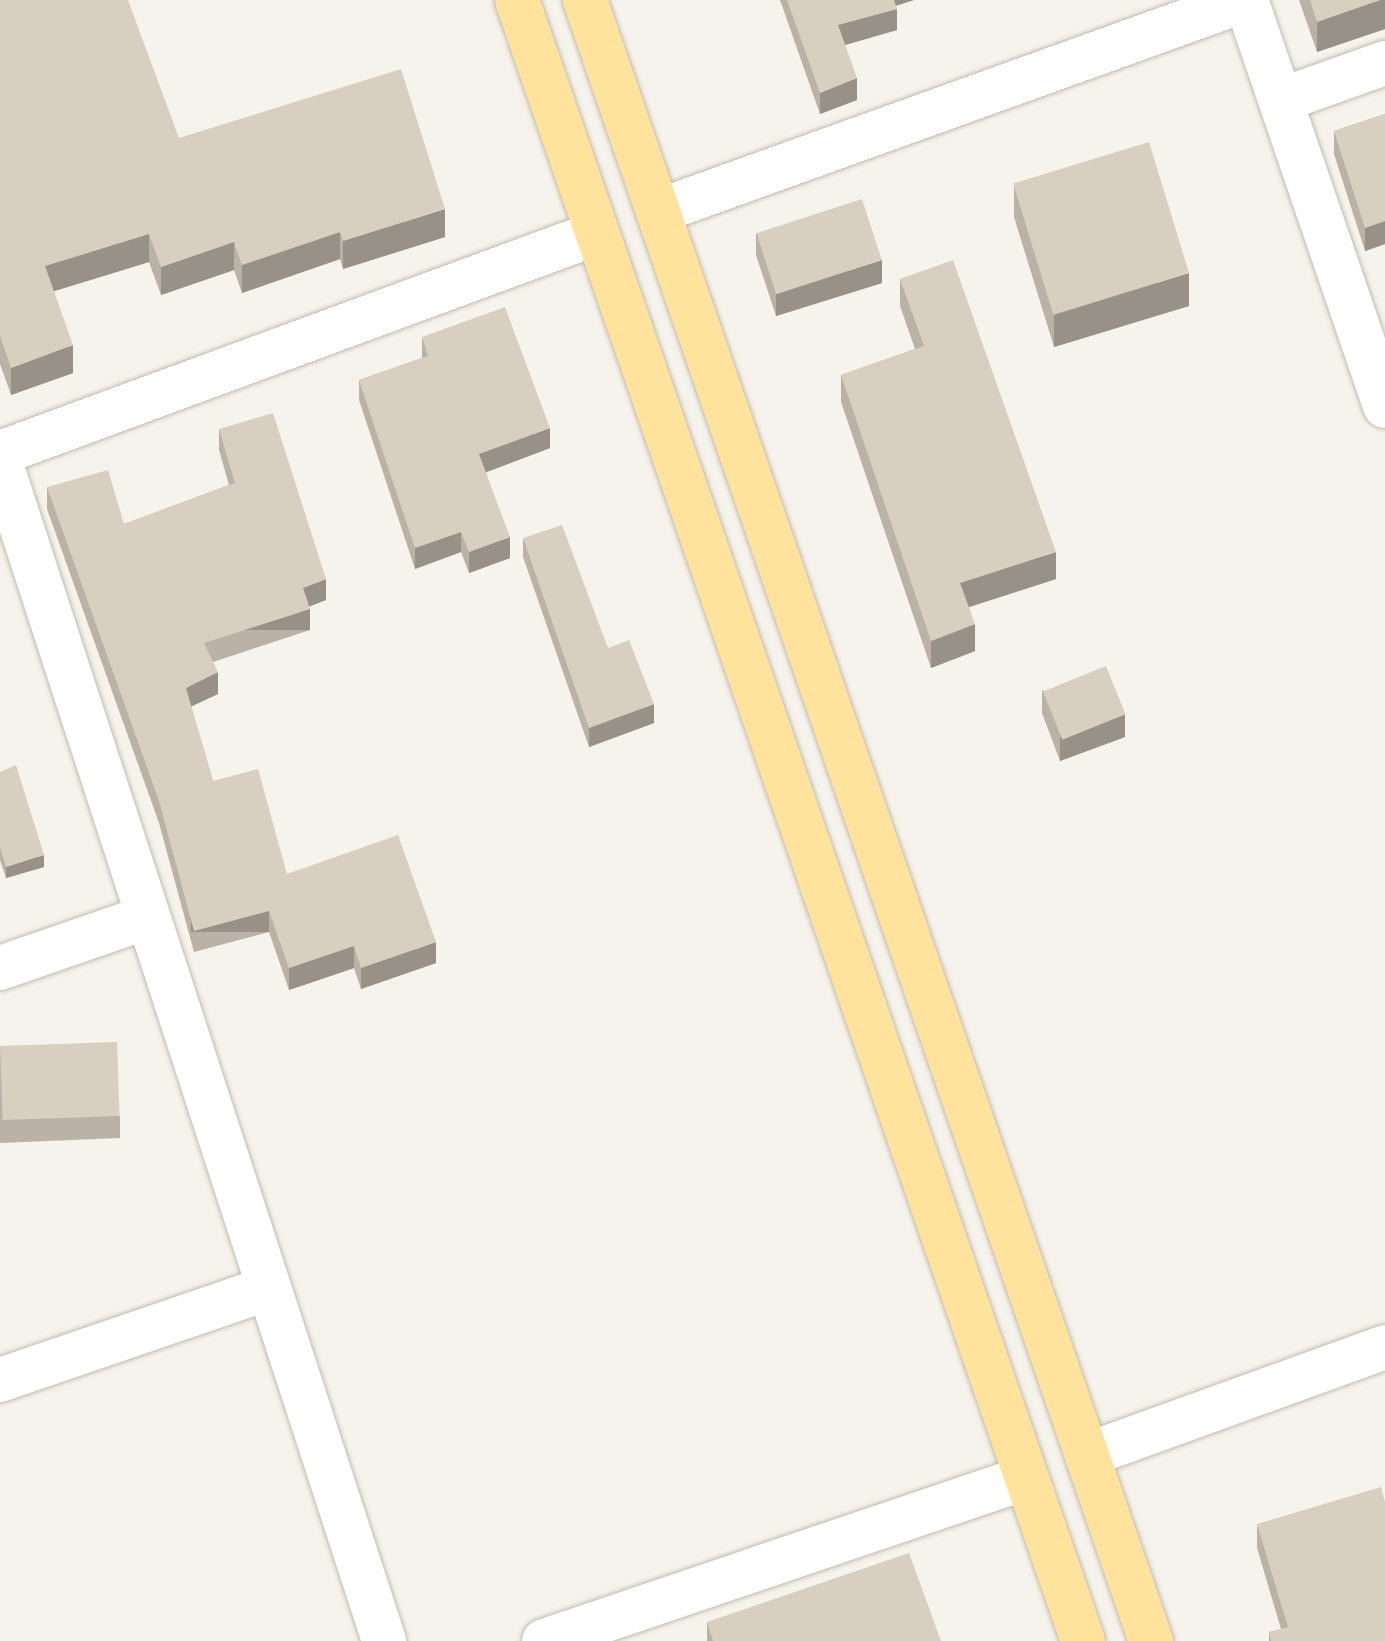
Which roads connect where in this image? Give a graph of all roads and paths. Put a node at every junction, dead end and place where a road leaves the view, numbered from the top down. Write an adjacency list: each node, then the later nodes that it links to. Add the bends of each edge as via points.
1 (517, 0): 7 (main road)
2 (585, 0): 6 (main road)
3 (1246, 0): 5 (street); 6 (street)
4 (1385, 63): 5 (street)
5 (1281, 100): 8 (street)
6 (659, 211): 17 (main road)
7 (597, 233): 9 (street); 18 (main road)
8 (1385, 406)
9 (0, 453)
10 (0, 461): 11 (street)
11 (12, 552): 12 (street)
12 (144, 918): 13 (street); 14 (street)
13 (0, 968)
14 (269, 1288): 16 (street); 19 (street)
15 (1385, 1347): 17 (street)
16 (0, 1380)
17 (1087, 1455): 22 (main road)
18 (1025, 1478): 20 (street); 21 (main road)
19 (384, 1641)
20 (544, 1641)
21 (1083, 1641)
22 (1151, 1641)

